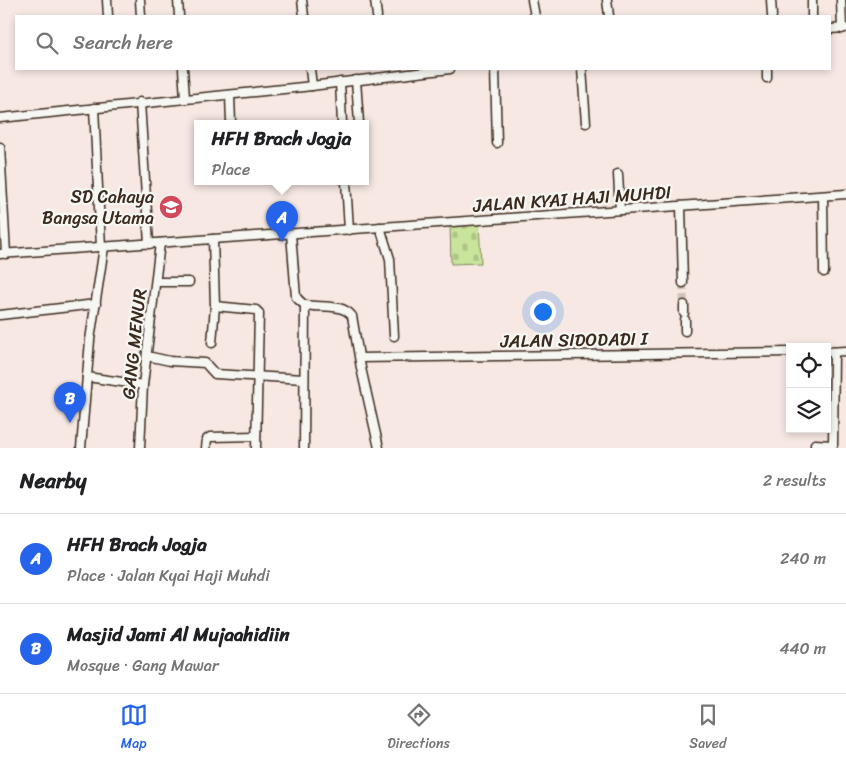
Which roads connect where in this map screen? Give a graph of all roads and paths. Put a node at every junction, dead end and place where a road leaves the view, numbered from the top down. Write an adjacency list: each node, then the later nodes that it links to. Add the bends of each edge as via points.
1 (107, 0): 11 (street)
2 (140, 0): 12 (street)
3 (178, 0): 13 (street)
4 (302, 0): 14 (street)
5 (375, 0): 15 (street)
6 (532, 0): 16 (street)
7 (607, 0): 17 (street)
8 (771, 0): 18 (street)
9 (812, 0): 19 (street)
10 (841, 0): 20 (street)
11 (108, 15)
12 (141, 15)
13 (179, 15)
14 (304, 15)
15 (377, 15)
16 (535, 15)
17 (609, 15)
18 (772, 15)
19 (812, 15)
20 (844, 28): 21 (street)
21 (831, 29)
22 (183, 70): 34 (street)
23 (310, 70): 32 (street)
24 (433, 70): 28 (street)
25 (495, 70): 42 (street)
26 (582, 70): 41 (street)
27 (767, 70): 29 (street)
28 (382, 73): 30 (street)
29 (767, 78)
30 (356, 80): 31 (street); 40 (street)
31 (340, 82): 32 (street); 39 (street)
32 (312, 86): 33 (street)
33 (230, 95): 34 (street); 38 (street)
34 (185, 98): 35 (street)
35 (140, 102): 36 (street); 56 (street)
36 (94, 108): 37 (street); 57 (street)
37 (0, 118)
38 (231, 120)
39 (342, 120)
40 (359, 120)
41 (586, 123)
42 (497, 144)
43 (0, 147): 48 (street)
44 (618, 174): 50 (street)
45 (346, 185): 52 (street)
46 (846, 194): 47 (street, JALAN KYAI HAJI MUHDI)
47 (823, 196): 49 (street, JALAN KYAI HAJI MUHDI); 59 (street)
48 (1, 202): 58 (street)
49 (681, 206): 50 (street, JALAN KYAI HAJI MUHDI); 62 (street)
50 (620, 210): 51 (street, JALAN KYAI HAJI MUHDI)
51 (380, 227): 52 (street, JALAN KYAI HAJI MUHDI); 69 (street, via 390,259)
52 (349, 230): 53 (street, JALAN KYAI HAJI MUHDI)
53 (291, 234): 54 (street, JALAN KYAI HAJI MUHDI); 64 (street, via 295,293)
54 (214, 239): 55 (street, JALAN KYAI HAJI MUHDI); 65 (street)
55 (160, 243): 56 (street, JALAN KYAI HAJI MUHDI); 60 (street, GANG MENUR)
56 (149, 244): 57 (street, JALAN KYAI HAJI MUHDI)
57 (103, 247): 58 (street, JALAN KYAI HAJI MUHDI); 63 (street)
58 (3, 254)
59 (824, 272)
60 (156, 282): 61 (street); 74 (street, GANG MENUR)
61 (189, 282)
62 (683, 283)
63 (96, 304): 67 (street); 76 (street)
64 (304, 305): 75 (street, via 349,312 354,322); 78 (street)
65 (215, 306): 70 (street); 77 (street, via 258,311)
66 (684, 313): 68 (street)
67 (0, 316)
68 (685, 331)
69 (394, 336)
70 (212, 343)
71 (786, 352): 75 (street, JALAN SIDODADI I)
72 (831, 352): 73 (street)
73 (846, 352)
74 (147, 356): 77 (street, via 205,364 215,374); 80 (street, GANG MENUR)
75 (360, 358): 87 (street)
76 (87, 377): 80 (street); 82 (street)
77 (259, 378): 78 (street); 81 (street)
78 (304, 379): 86 (street)
79 (831, 383): 88 (street, via 833,444 816,444)
80 (144, 385): 83 (street, GANG MENUR)
81 (256, 436): 84 (street, via 210,437); 85 (street)
82 (81, 448)
83 (140, 448)
84 (206, 448)
85 (256, 448)
86 (304, 448)
87 (379, 448)
88 (816, 448)

